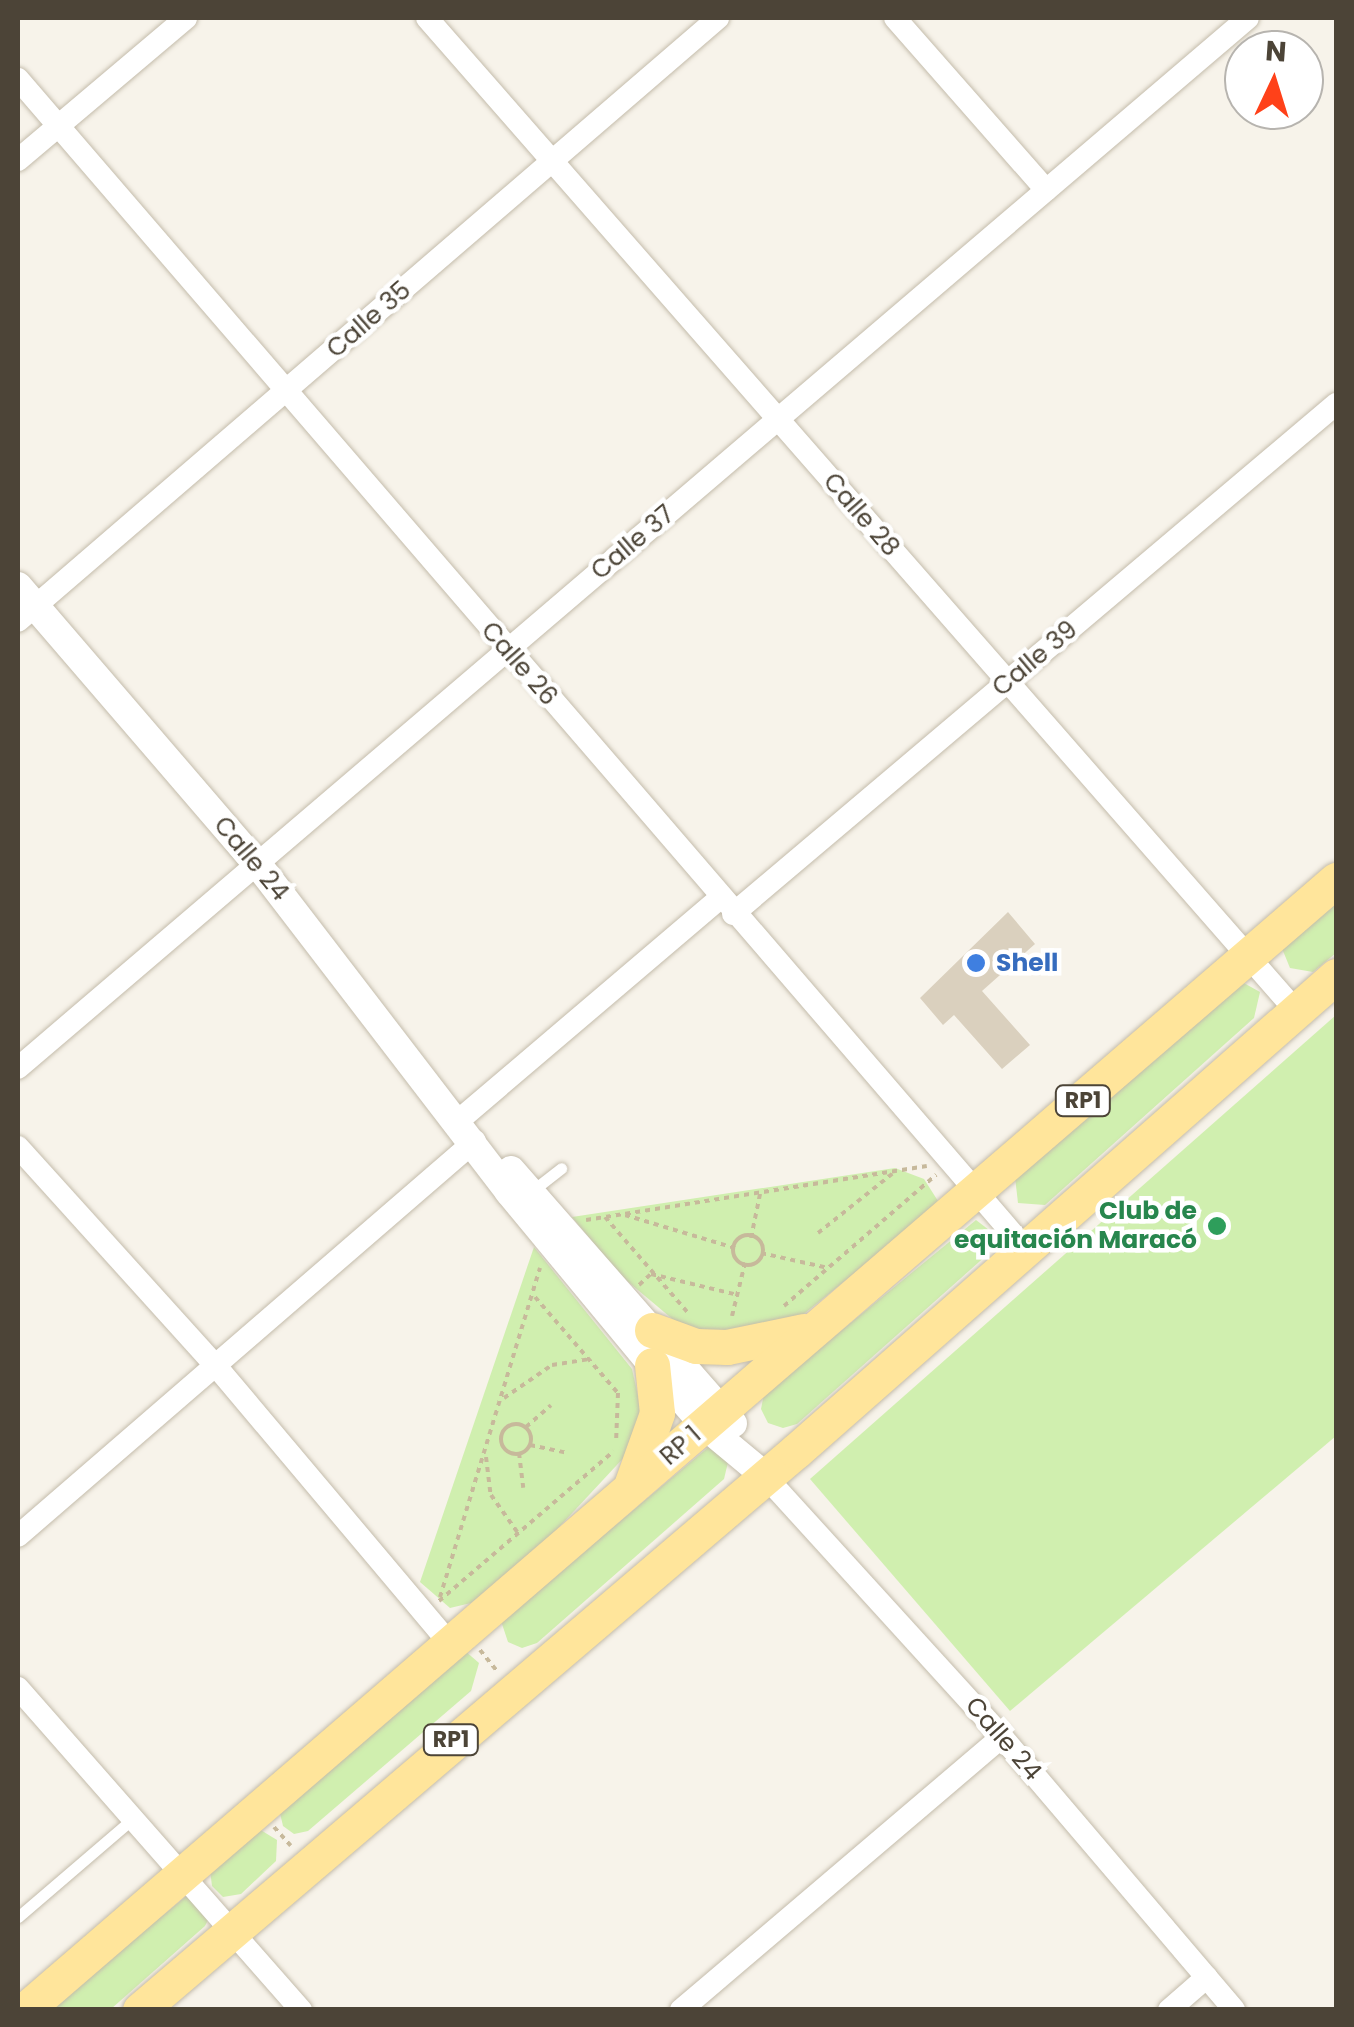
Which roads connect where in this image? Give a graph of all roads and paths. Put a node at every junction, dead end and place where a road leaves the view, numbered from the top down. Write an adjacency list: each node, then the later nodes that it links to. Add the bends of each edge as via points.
1 (186, 18): 7 (street)
2 (427, 18): 9 (street, Calle 28)
3 (718, 18): 9 (street, Calle 35)
4 (896, 18): 10 (street)
5 (1248, 18): 10 (street, Calle 37)
6 (18, 78): 7 (street, Calle 26)
7 (57, 126): 8 (street); 11 (street, Calle 26)
8 (18, 160)
9 (553, 160): 11 (street, Calle 35); 13 (street, Calle 28)
10 (1046, 190): 13 (street, Calle 37)
11 (284, 394): 14 (street, Calle 35); 15 (street, Calle 26)
12 (1336, 404): 16 (street, Calle 39)
13 (778, 420): 15 (street, Calle 37); 16 (street, Calle 28)
14 (23, 604): 17 (street, Calle 24)
15 (507, 650): 17 (street, Calle 37); 19 (street, Calle 26)
16 (1008, 683): 19 (street, Calle 39); 20 (street, Calle 28)
17 (259, 866): 23 (street, Calle 37); 24 (street, Calle 24)
18 (1336, 880): 20 (main road, RP 1 / RP1)
19 (727, 906): 24 (street, Calle 39); 26 (street, Calle 26)
20 (1249, 956): 22 (street, Calle 28); 31 (main road, RP 1 / RP1)
21 (1336, 976): 22 (main road, RP1)
22 (1296, 1011): 37 (main road, RP1)
23 (18, 1068)
24 (467, 1131): 29 (street, Calle 24); 50 (street, Calle 24, via 509,1192); 52 (street, Calle 39)
25 (18, 1148): 52 (street)
26 (951, 1162): 28 (path); 31 (street, Calle 26); 42 (path)
27 (560, 1168): 29 (lane)
28 (896, 1171): 30 (path); 35 (path)
29 (532, 1192): 50 (street, Calle 24)
30 (761, 1192): 32 (path); 36 (path)
31 (977, 1192): 37 (street, Calle 26); 48 (main road, RP 1 / RP1)
32 (622, 1214): 33 (path); 38 (path)
33 (605, 1217): 34 (path); 43 (path)
34 (579, 1221)
35 (818, 1233)
36 (751, 1238): 38 (path, via 738,1235); 39 (path, via 764,1240)
37 (1024, 1247): 61 (main road, RP1)
38 (736, 1248): 41 (path, via 733,1260)
39 (761, 1253): 41 (path, via 758,1265); 42 (path)
40 (535, 1262): 45 (path, via 543,1271)
41 (745, 1263): 44 (path)
42 (828, 1268): 47 (path)
43 (651, 1274): 44 (path); 46 (path)
44 (738, 1294): 49 (path)
45 (534, 1297): 51 (path); 53 (path)
46 (690, 1315)
47 (772, 1316)
48 (828, 1319): 50 (main road, via 754,1346); 55 (main road, RP 1 / RP1)
49 (730, 1328)
50 (652, 1347): 55 (street, Calle 24); 63 (main road, via 657,1413)
51 (588, 1358): 53 (path, via 535,1373); 64 (path, via 618,1393 615,1450)
52 (216, 1366): 65 (street, Calle 39); 66 (street)
53 (501, 1402): 57 (path)
54 (551, 1405): 56 (path)
55 (714, 1417): 61 (street, Calle 24); 63 (main road, RP 1 / RP1)
56 (526, 1427): 58 (path); 59 (path, via 512,1424 502,1435 505,1448)
57 (488, 1442): 64 (path, via 491,1495); 66 (path)
58 (530, 1445): 59 (path); 60 (path)
59 (519, 1453): 62 (path)
60 (567, 1453)
61 (764, 1475): 68 (main road, RP1); 70 (street, Calle 24)
62 (523, 1488)
63 (628, 1491): 67 (main road, RP 1 / RP1)
64 (518, 1533): 66 (path)
65 (18, 1536)
66 (431, 1607): 67 (street)
67 (458, 1637): 68 (path); 71 (main road, RP 1 / RP1)
68 (511, 1689): 73 (main road, RP1)
69 (19, 1692): 72 (street)
70 (1002, 1737): 77 (street, Calle 24); 81 (street)
71 (258, 1808): 73 (path); 74 (main road, RP 1 / RP1)
72 (130, 1822): 74 (street); 75 (lane)
73 (306, 1863): 76 (main road, RP1)
74 (183, 1874): 76 (street); 78 (main road, RP 1 / RP1)
75 (18, 1917)
76 (233, 1930): 79 (main road, RP1); 80 (street)
77 (1207, 1977): 82 (street); 83 (street, Calle 24)
78 (24, 2010)
79 (140, 2010)
80 (301, 2010)
81 (681, 2010)
82 (1169, 2010)
83 (1234, 2010)

